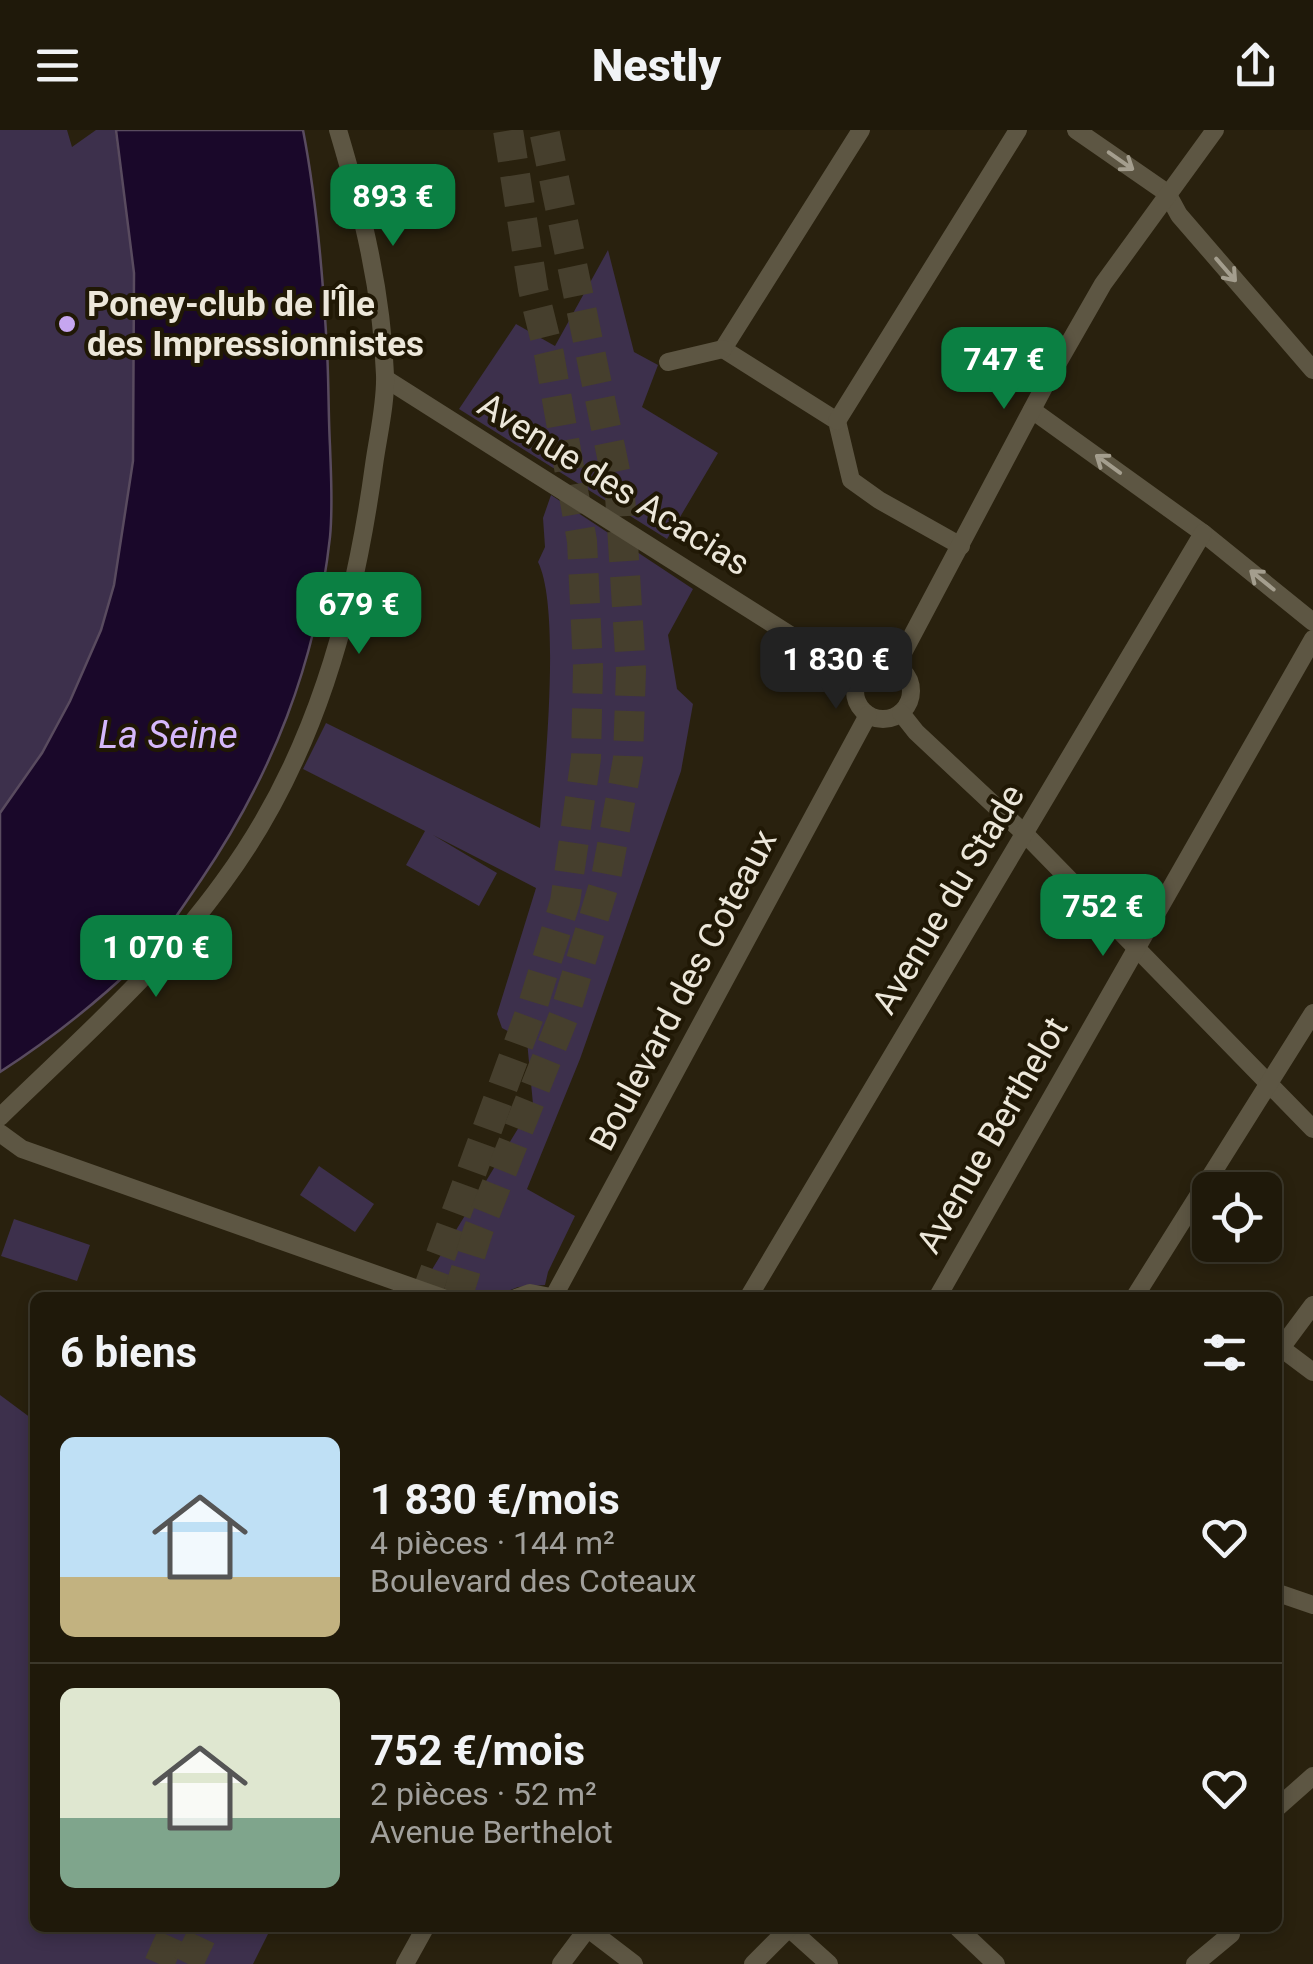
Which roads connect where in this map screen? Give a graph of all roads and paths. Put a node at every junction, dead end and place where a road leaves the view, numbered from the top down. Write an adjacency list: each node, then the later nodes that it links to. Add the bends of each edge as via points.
1 (338, 130): 10 (street, via 362,209)
2 (861, 130): 7 (street)
3 (1018, 130): 12 (street)
4 (1076, 130): 6 (street, one-way to 6)
5 (1215, 130): 6 (street)
6 (1166, 193): 9 (street, one-way to 9); 11 (street, via 1103,284)
7 (722, 349): 8 (street); 12 (street)
8 (668, 362)
9 (1313, 370)
10 (386, 379): 18 (street, Avenue des Acacias); 25 (street, via 354,585 327,685 272,807 225,881 158,965)
11 (1032, 410): 13 (street, one-way to 11); 14 (street)
12 (837, 421): 14 (street, via 851,480)
13 (1203, 532): 15 (street, one-way to 13); 21 (street, Avenue du Stade)
14 (961, 546): 17 (street)
15 (1313, 622)
16 (1313, 639): 22 (street, Avenue Berthelot)
17 (896, 666): 18 (street, via 879,663); 19 (street, via 911,688)
18 (858, 678): 20 (street, via 855,694)
19 (900, 713): 20 (street); 21 (street)
20 (868, 715): 29 (street, Boulevard des Coteaux)
21 (1025, 834): 22 (street); 30 (street, Avenue du Stade)
22 (1136, 949): 24 (street); 31 (street, Avenue Berthelot)
23 (1313, 1013): 24 (street)
24 (1268, 1085): 26 (street); 32 (street)
25 (0, 1117)
26 (1313, 1129)
27 (0, 1133): 28 (street, via 22,1149)
28 (425, 1292)
29 (558, 1292)
30 (752, 1292)
31 (940, 1292)
32 (1138, 1292)
33 (1313, 1305): 34 (street)
34 (1282, 1346)
35 (1282, 1352): 36 (street)
36 (1313, 1372)
37 (1282, 1594): 38 (street)
38 (1313, 1605)
39 (1313, 1776): 40 (street)
40 (1282, 1803)
41 (423, 1932): 48 (street)
42 (585, 1932): 49 (street)
43 (593, 1932): 50 (street)
44 (785, 1932): 51 (street)
45 (793, 1932): 52 (street)
46 (962, 1932): 53 (street)
47 (1230, 1932): 54 (street)
48 (405, 1964)
49 (561, 1964)
50 (634, 1964)
51 (753, 1964)
52 (829, 1964)
53 (996, 1964)
54 (1195, 1964)

